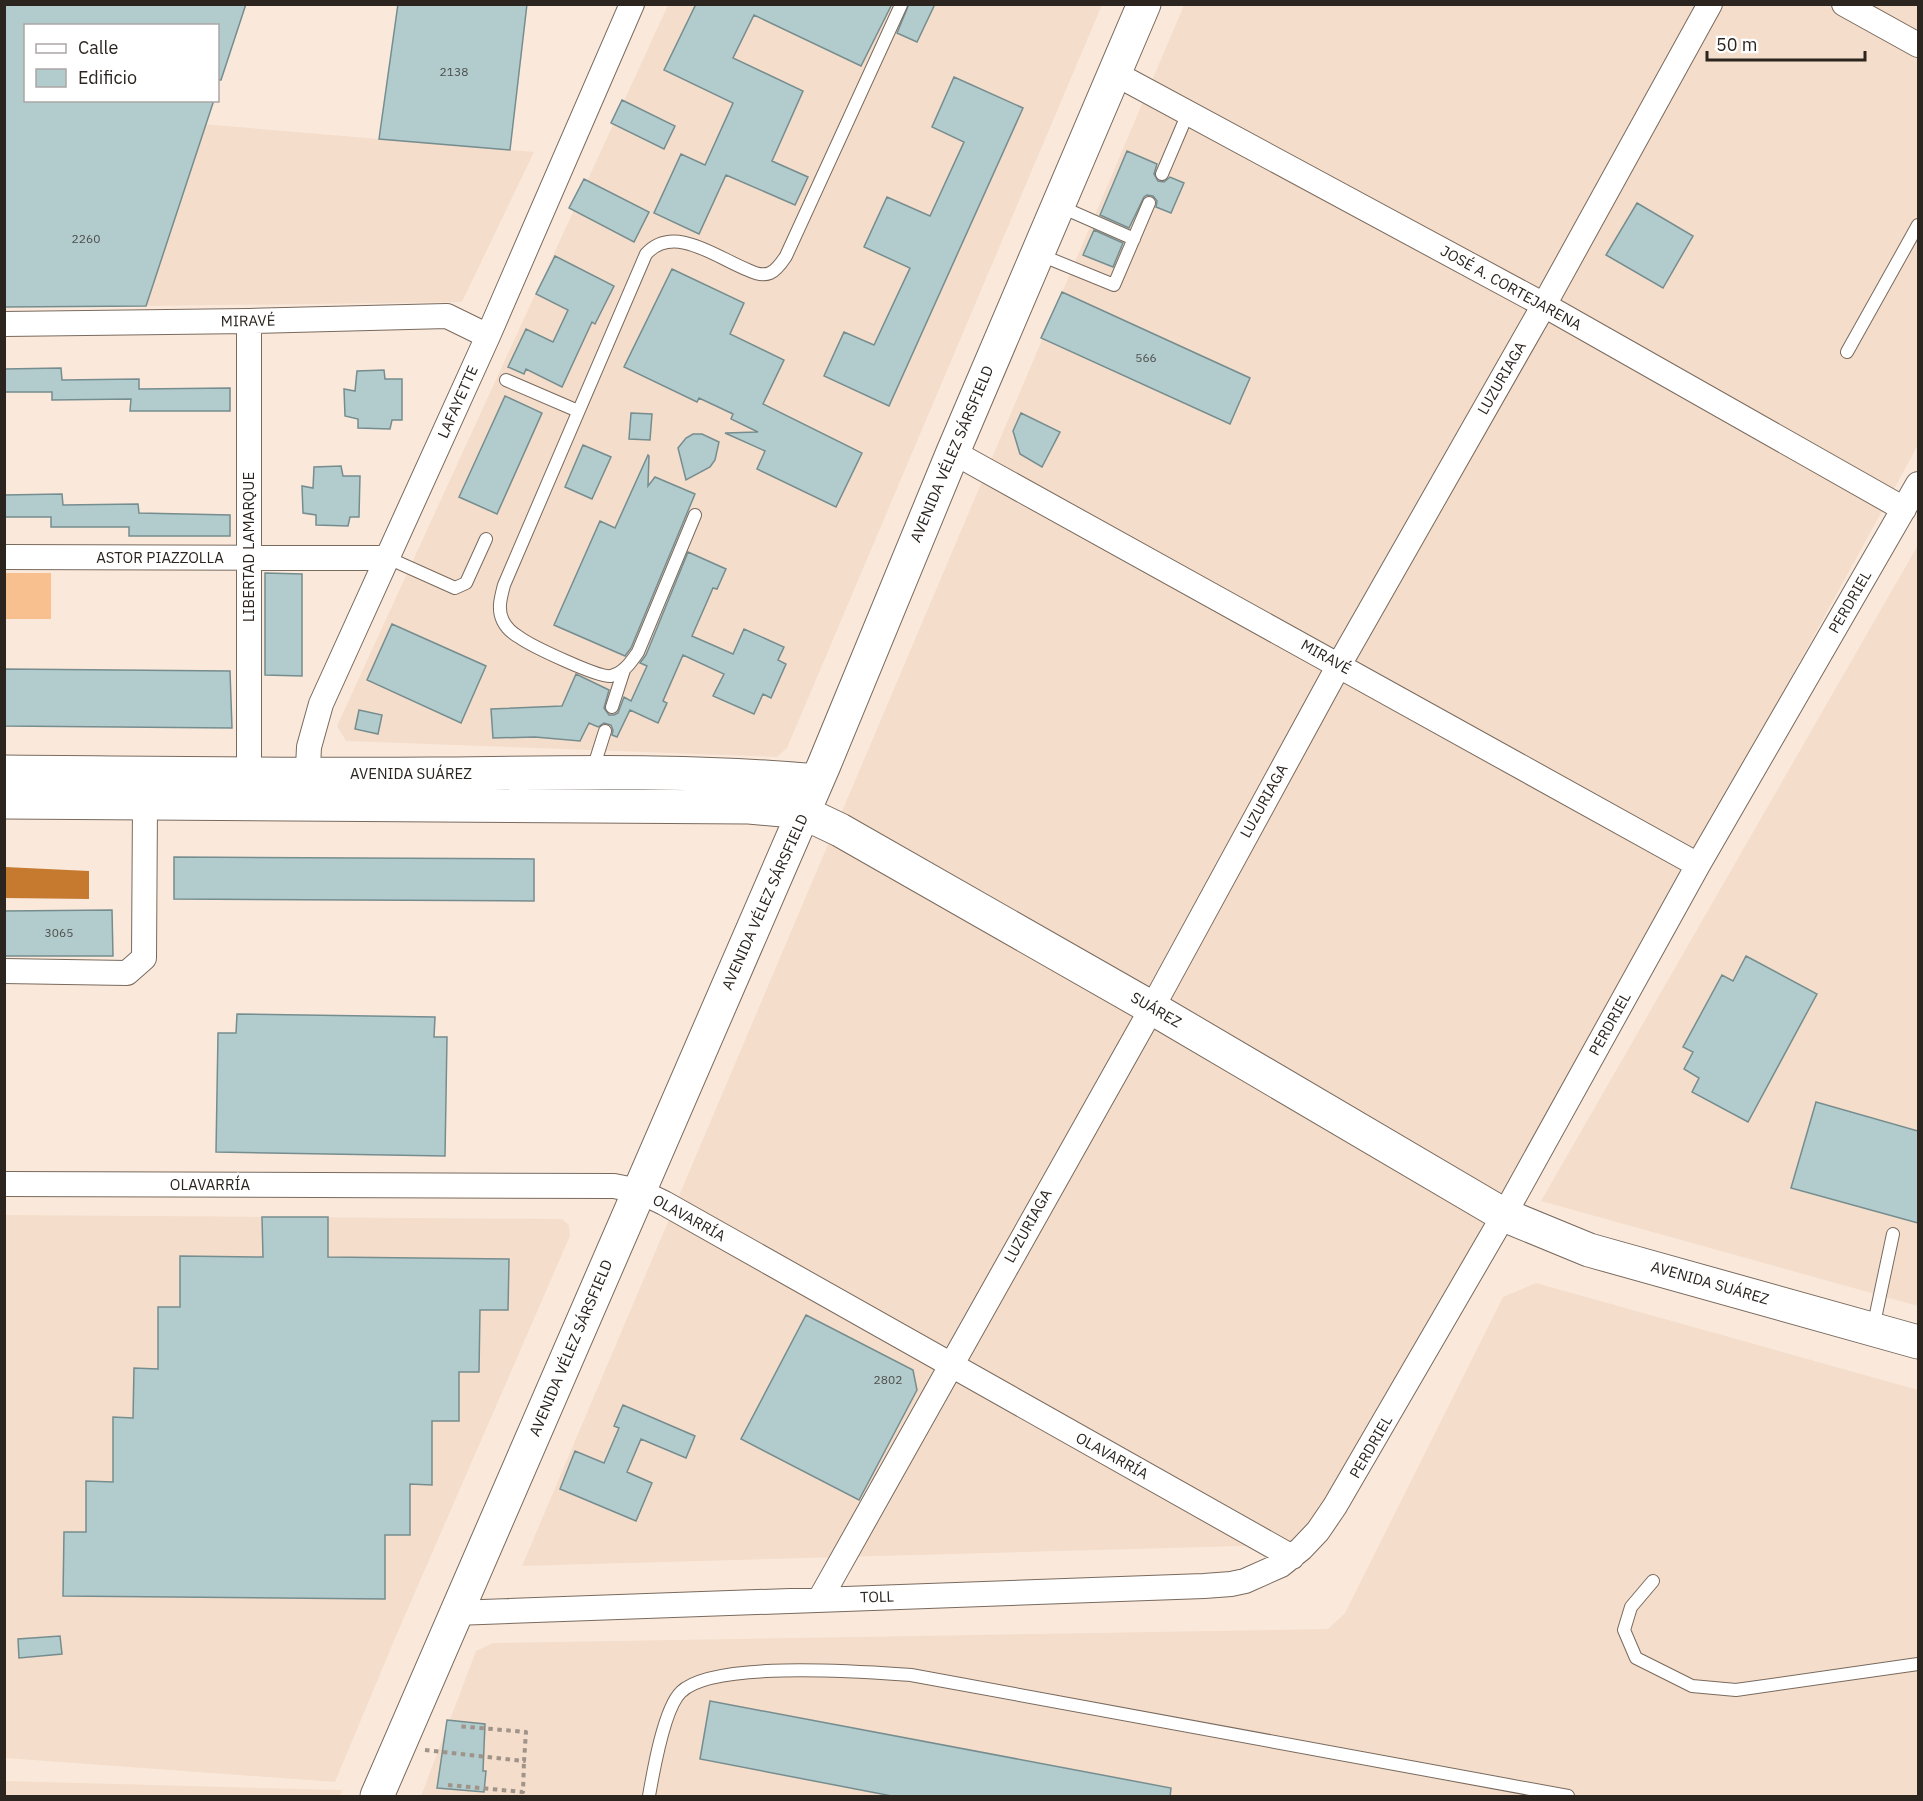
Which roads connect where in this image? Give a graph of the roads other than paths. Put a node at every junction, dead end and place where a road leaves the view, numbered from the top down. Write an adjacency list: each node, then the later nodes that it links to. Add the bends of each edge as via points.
1 (632, 4): 18 (street, LAFAYETTE)
2 (1144, 4): 7 (street, AVENIDA VÉLEZ SÁRSFIELD)
3 (1710, 4): 15 (street, LUZURIAGA)
4 (1844, 4): 6 (street)
5 (901, 5): 21 (lane, via 782,263 772,272 758,274 680,241 652,247 641,262)
6 (1918, 45)
7 (1114, 73): 8 (street, JOSÉ A. CORTEJARENA); 11 (street, AVENIDA VÉLEZ SÁRSFIELD)
8 (1188, 112): 9 (lane); 15 (street, JOSÉ A. CORTEJARENA)
9 (1162, 174)
10 (1149, 204): 13 (lane)
11 (1058, 206): 13 (lane); 14 (street, AVENIDA VÉLEZ SÁRSFIELD)
12 (1918, 225): 19 (lane)
13 (1134, 239): 14 (lane, via 1114,285)
14 (1037, 254): 22 (street, AVENIDA VÉLEZ SÁRSFIELD)
15 (1544, 305): 24 (street, JOSÉ A. CORTEJARENA); 30 (street, LUZURIAGA)
16 (249, 321): 17 (street, MIRAVÉ); 18 (street, MIRAVÉ, via 447,316); 28 (street, LIBERTAD LAMARQUE)
17 (4, 324)
18 (488, 336): 29 (street, LAFAYETTE)
19 (1847, 352)
20 (507, 380): 21 (lane)
21 (578, 411): 31 (lane, via 504,585 500,613 508,629 530,644 604,676)
22 (952, 452): 30 (street, MIRAVÉ); 37 (street, AVENIDA VÉLEZ SÁRSFIELD)
23 (1918, 484): 24 (street, PERDRIEL)
24 (1904, 509): 42 (street, PERDRIEL)
25 (695, 515): 31 (lane, via 638,652)
26 (486, 540): 29 (lane, via 466,583 455,588)
27 (4, 557): 28 (street, ASTOR PIAZZOLLA)
28 (250, 558): 29 (street, ASTOR PIAZZOLLA); 36 (street, LIBERTAD LAMARQUE)
29 (388, 558): 38 (street, LAFAYETTE, via 321,704 309,747)
30 (1339, 664): 42 (street, MIRAVÉ); 44 (street, LUZURIAGA)
31 (624, 670): 32 (lane)
32 (612, 707)
33 (605, 731): 35 (lane)
34 (4, 772): 36 (street, AVENIDA SUÁREZ)
35 (591, 773): 37 (street, AVENIDA SUÁREZ, via 765,776); 38 (street, AVENIDA SUÁREZ)
36 (249, 774): 38 (street, AVENIDA SUÁREZ)
37 (817, 781): 41 (street, AVENIDA VÉLEZ SÁRSFIELD)
38 (307, 790): 40 (street, AVENIDA SUÁREZ); 41 (street, AVENIDA SUÁREZ, via 749,807)
39 (4, 802): 40 (street, AVENIDA SUÁREZ)
40 (145, 803): 43 (street, via 144,958 127,973)
41 (803, 815): 44 (street, SUÁREZ, via 840,830); 46 (street, AVENIDA VÉLEZ SÁRSFIELD)
42 (1698, 865): 47 (street, PERDRIEL)
43 (4, 971)
44 (1152, 1008): 47 (street, SUÁREZ); 51 (street, LUZURIAGA)
45 (4, 1184): 46 (street, OLAVARRÍA, via 615,1186)
46 (639, 1191): 51 (street, OLAVARRÍA); 55 (street, AVENIDA VÉLEZ SÁRSFIELD)
47 (1504, 1215): 49 (street, AVENIDA SUÁREZ, via 1589,1250); 52 (street, PERDRIEL, via 1348,1486 1318,1531)
48 (1893, 1234): 49 (lane)
49 (1872, 1329): 50 (street, AVENIDA SUÁREZ)
50 (1918, 1342)
51 (950, 1365): 52 (street, OLAVARRÍA); 54 (street, LUZURIAGA)
52 (1292, 1557): 54 (street, TOLL, via 1264,1574 1231,1584)
53 (1653, 1581): 56 (lane, via 1631,1607 1624,1630 1636,1658 1692,1686 1736,1690)
54 (820, 1599): 55 (street, TOLL)
55 (455, 1613): 57 (street, AVENIDA VÉLEZ SÁRSFIELD)
56 (1918, 1664)
57 (377, 1797)
58 (649, 1797): 59 (lane, via 669,1712 680,1692 703,1679 761,1671 822,1670 911,1675)
59 (1568, 1797)

